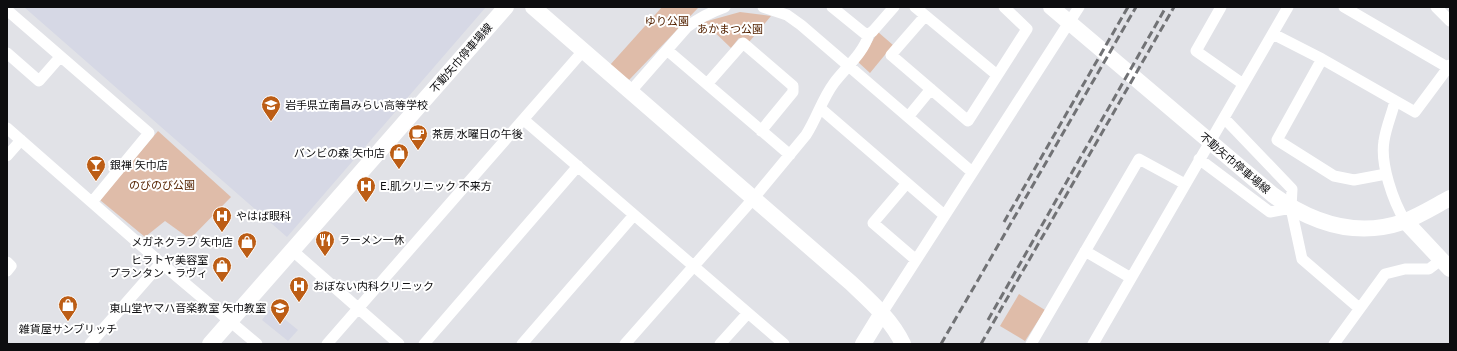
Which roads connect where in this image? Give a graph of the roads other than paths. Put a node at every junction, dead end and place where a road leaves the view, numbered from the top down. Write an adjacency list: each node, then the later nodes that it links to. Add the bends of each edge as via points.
1 (506, 7): 55 (main road, 不動矢巾停車場線)
2 (533, 7): 21 (main road)
3 (725, 7): 20 (street, via 697,19)
4 (763, 7): 25 (street, via 787,15)
5 (832, 7): 18 (street, via 864,33)
6 (894, 7): 18 (street)
7 (915, 7): 16 (street)
8 (1004, 7): 27 (street, via 1027,29)
9 (1051, 7): 51 (main road, 不動矢巾停車場線)
10 (1080, 7): 44 (street)
11 (1221, 7): 29 (street, via 1196,51)
12 (1288, 7): 19 (street)
13 (1344, 7): 26 (street)
14 (1436, 7): 17 (street)
15 (7, 10): 23 (street)
16 (925, 16): 27 (street); 30 (street, via 891,55)
17 (1450, 21)
18 (869, 34): 25 (street, via 867,42)
19 (1273, 34): 24 (street); 29 (street)
20 (667, 50): 28 (street); 31 (street)
21 (583, 51): 31 (main road); 36 (street)
22 (7, 53): 23 (street, via 39,81)
23 (60, 56): 50 (street, via 149,133)
24 (1322, 59): 32 (street); 45 (street, via 1277,140 1334,176 1354,180)
25 (848, 66): 33 (street, via 833,83); 34 (street)
26 (1449, 66): 32 (street, via 1414,112)
27 (997, 75): 30 (street, via 968,121)
28 (707, 84): 38 (street); 38 (street, via 743,43 793,86 793,92)
29 (1243, 84): 35 (street)
30 (931, 89): 34 (street)
31 (630, 92): 49 (main road)
32 (1395, 101): 45 (street, via 1384,142)
33 (820, 108): 40 (street, via 809,130); 46 (street)
34 (908, 117): 44 (street)
35 (1224, 118): 42 (street); 51 (street, via 1292,189)
36 (524, 120): 43 (street); 64 (street)
37 (7, 128): 39 (street)
38 (761, 130): 40 (street)
39 (21, 140): 41 (street); 50 (street)
40 (790, 155): 49 (street)
41 (7, 156)
42 (1199, 159): 47 (street); 51 (street, via 1270,212)
43 (578, 166): 52 (street); 75 (street)
44 (972, 172): 53 (street)
45 (1386, 174): 54 (street, via 1399,212)
46 (907, 183): 53 (street); 57 (street, via 873,223)
47 (1185, 184): 56 (street, via 1139,158); 63 (street)
48 (1450, 198): 54 (main road, 不動矢巾停車場線)
49 (753, 199): 61 (street); 67 (main road)
50 (92, 202): 59 (street)
51 (1291, 208): 54 (main road, 不動矢巾停車場線, via 1337,226 1360,229 1384,227); 65 (street, via 1302,259)
52 (634, 215): 61 (street); 76 (street)
53 (944, 216): 57 (street)
54 (1405, 221): 60 (main road)
55 (293, 251): 64 (street); 68 (main road, 不動矢巾停車場線)
56 (1085, 251): 63 (street); 82 (street)
57 (916, 260): 67 (street)
58 (7, 262): 62 (street, via 11,266)
59 (161, 263): 68 (street); 70 (street)
60 (1446, 264): 65 (street, via 1429,269 1405,269 1385,274)
61 (693, 266): 66 (street); 77 (street)
62 (7, 271)
63 (1130, 278): 83 (street)
64 (358, 308): 73 (street); 74 (street)
65 (1359, 308): 69 (street)
66 (748, 313): 78 (street); 79 (street)
67 (882, 313): 80 (main road); 81 (main road)
68 (230, 320): 71 (main road, 不動矢巾停車場線); 72 (street)
69 (1337, 343)
70 (90, 344)
71 (210, 344)
72 (257, 344)
73 (327, 344)
74 (399, 344)
75 (424, 344)
76 (522, 344)
77 (625, 344)
78 (720, 344)
79 (784, 344)
80 (863, 344)
81 (903, 344)
82 (1031, 344)
83 (1092, 344)

